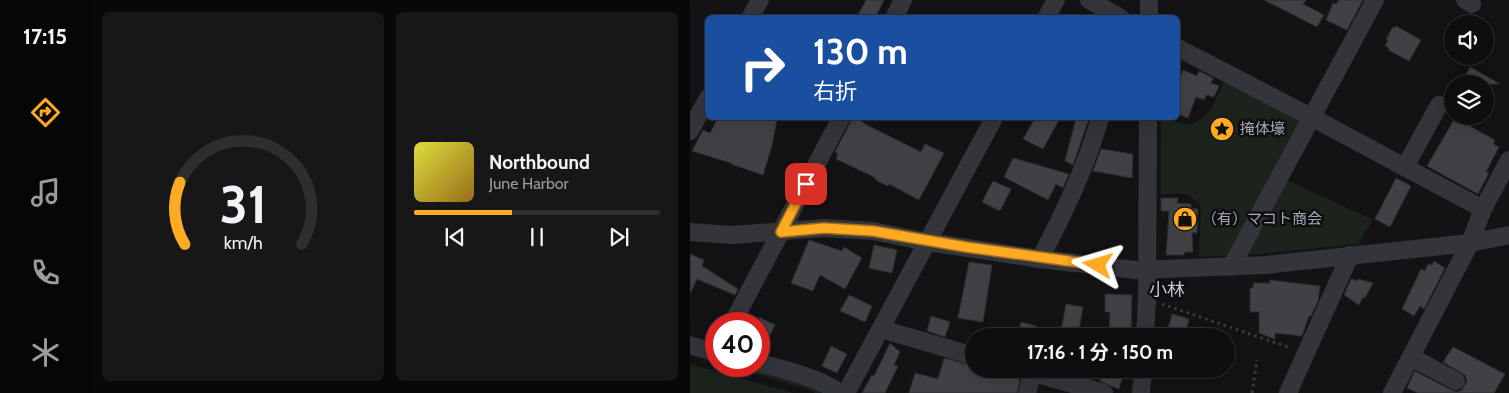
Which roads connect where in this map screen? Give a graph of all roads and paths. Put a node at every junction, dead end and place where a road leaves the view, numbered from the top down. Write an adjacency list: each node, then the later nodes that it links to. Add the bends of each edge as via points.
1 (760, 0): 6 (street)
2 (903, 0): 7 (street)
3 (1056, 0): 8 (street)
4 (1089, 0): 9 (street)
5 (1375, 0): 13 (street)
6 (752, 15)
7 (896, 15)
8 (1048, 15)
9 (1116, 15)
10 (1180, 49): 13 (street)
11 (705, 104): 18 (street)
12 (1439, 105): 20 (street)
13 (1313, 118): 20 (street); 29 (street)
14 (840, 120): 23 (street)
15 (993, 120): 25 (street)
16 (1099, 120): 28 (street, via 1066,210)
17 (1148, 120): 30 (street)
18 (690, 131)
19 (1509, 160): 21 (street)
20 (1405, 167): 21 (street)
21 (1483, 209): 26 (street)
22 (690, 232): 23 (street, via 732,235)
23 (781, 232): 25 (street, via 824,228 873,231); 32 (street)
24 (1509, 235): 26 (street)
25 (928, 242): 28 (street); 34 (street)
26 (1470, 244): 27 (street); 39 (street)
27 (1350, 255): 29 (street); 38 (street)
28 (1040, 259): 30 (street)
29 (1231, 267): 30 (street)
30 (1147, 270): 31 (street)
31 (1147, 299): 33 (street); 38 (path)
32 (738, 312)
33 (1145, 328)
34 (881, 329): 37 (street); 47 (street)
35 (690, 345): 36 (street)
36 (705, 349)
37 (965, 353)
38 (1306, 353): 52 (street)
39 (1411, 357): 45 (street); 53 (street)
40 (1257, 360): 51 (path)
41 (770, 366): 46 (street, via 803,376)
42 (1026, 378): 48 (street)
43 (1051, 378): 49 (street)
44 (1142, 378): 50 (street)
45 (1456, 381)
46 (841, 393)
47 (846, 393)
48 (1027, 393)
49 (1104, 393)
50 (1141, 393)
51 (1252, 393)
52 (1288, 393)
53 (1392, 393)

